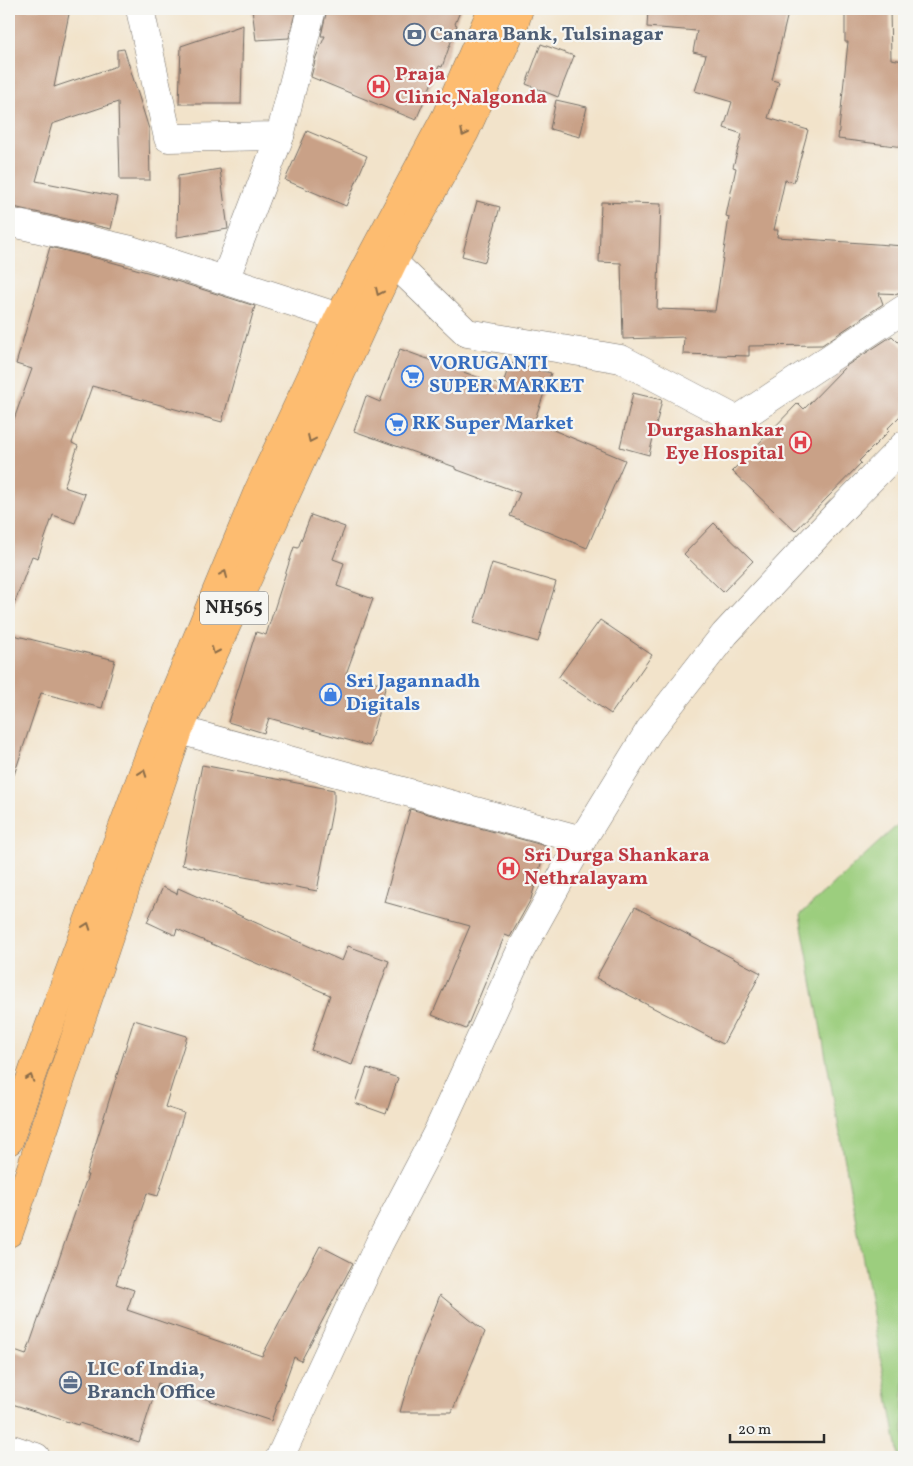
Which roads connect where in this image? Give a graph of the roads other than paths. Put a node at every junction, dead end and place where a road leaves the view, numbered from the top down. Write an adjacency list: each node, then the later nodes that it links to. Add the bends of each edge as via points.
1 (140, 9): 5 (street, via 168,138)
2 (312, 9): 5 (street)
3 (492, 9): 10 (highway, NH565, via 446,116)
4 (519, 9): 7 (highway, NH565, one-way to 7, via 465,132)
5 (280, 136): 8 (street)
6 (9, 222): 8 (street, via 131,250)
7 (393, 262): 9 (street, via 467,333 621,359 737,420); 12 (highway, NH565, one-way to 12)
8 (225, 280): 10 (street)
9 (904, 309)
10 (339, 317): 14 (highway, NH565, one-way to 10, via 156,737 258,491)
11 (904, 445): 13 (street, via 725,634 649,731)
12 (179, 730): 13 (street); 15 (highway, NH565)
13 (582, 840): 18 (street, via 521,950)
14 (9, 1141)
15 (9, 1233)
16 (9, 1448): 17 (street)
17 (36, 1457)
18 (280, 1457)

